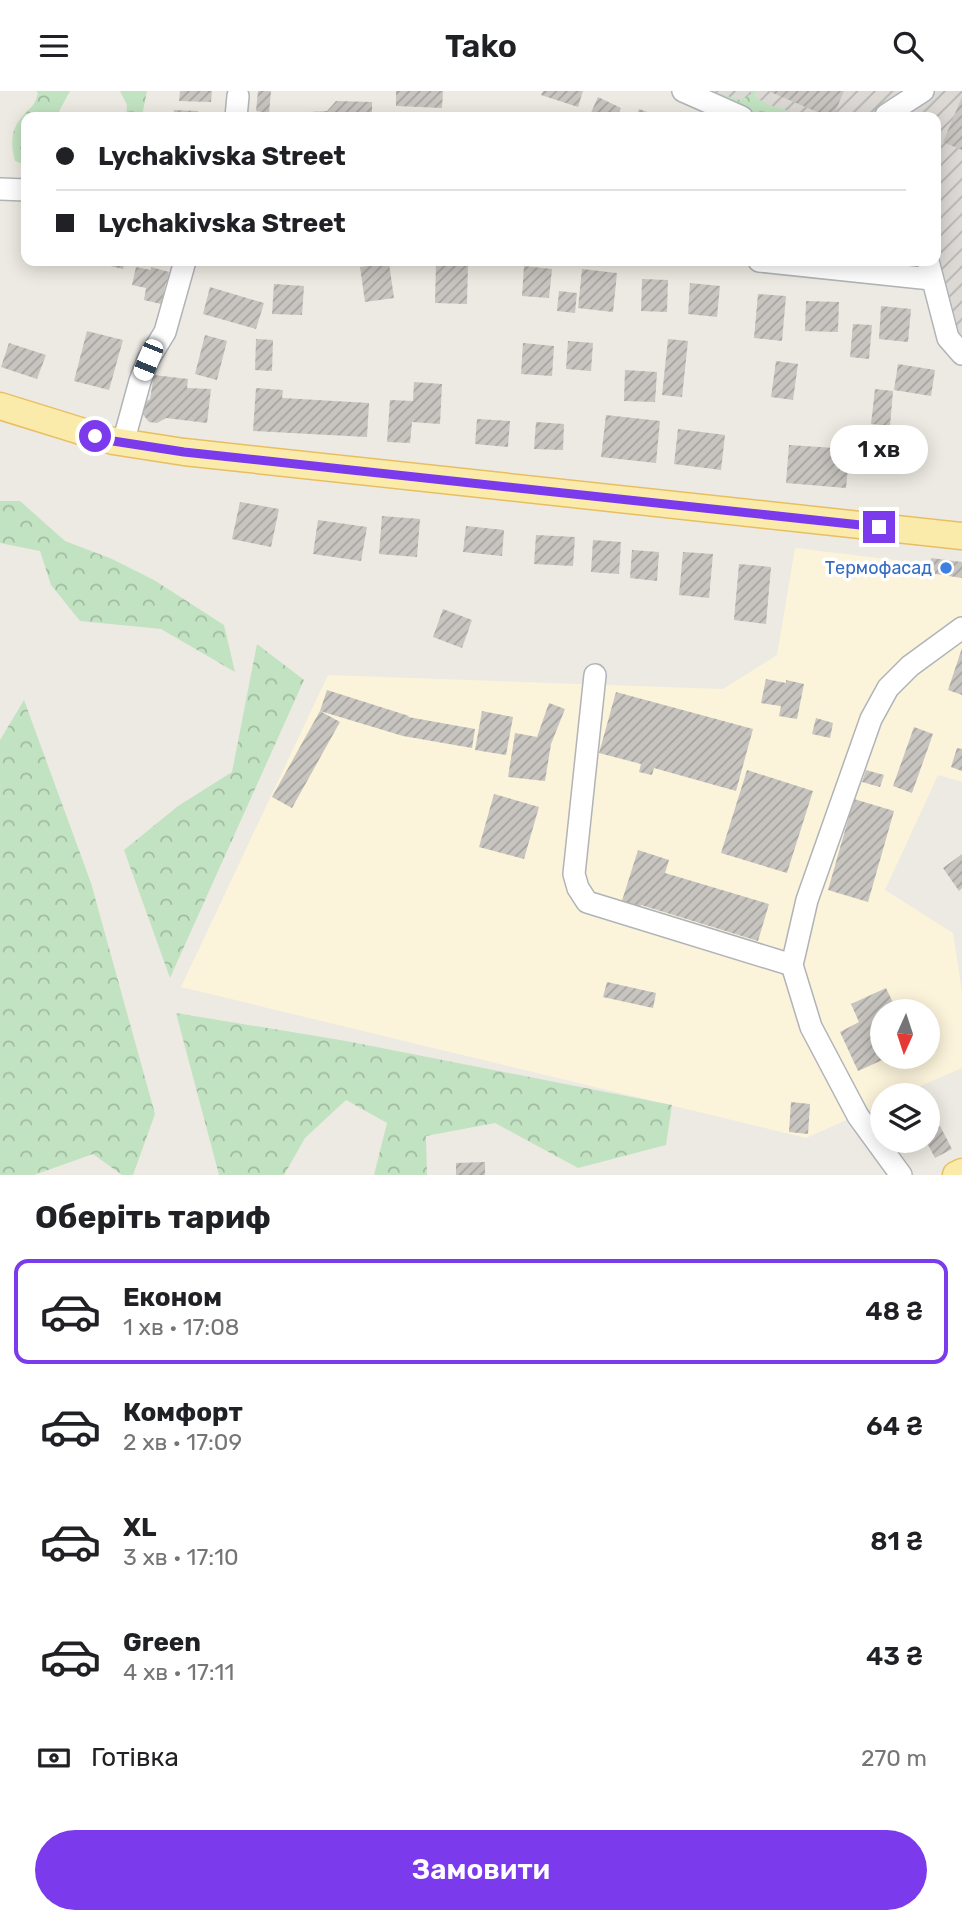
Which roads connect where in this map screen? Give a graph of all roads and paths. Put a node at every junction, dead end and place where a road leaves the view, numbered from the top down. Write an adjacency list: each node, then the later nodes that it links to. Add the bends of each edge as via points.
1 (683, 91): 5 (street)
2 (923, 91): 6 (street)
3 (237, 96): 4 (street)
4 (236, 112)
5 (731, 112)
6 (891, 112)
7 (0, 189): 8 (street)
8 (21, 190)
9 (185, 266): 14 (street, via 165,332 140,381)
10 (853, 266): 11 (street)
11 (929, 270): 12 (street, via 947,338)
12 (962, 354)
13 (0, 406): 14 (main road)
14 (123, 443): 15 (main road)
15 (962, 536)
16 (962, 628): 18 (street, via 910,666 888,688 871,719 807,900)
17 (595, 675): 18 (street, via 574,874 587,902)
18 (792, 965): 20 (street, via 811,1027 858,1116)
19 (962, 1172): 21 (main road)
20 (901, 1175)
21 (956, 1175)

